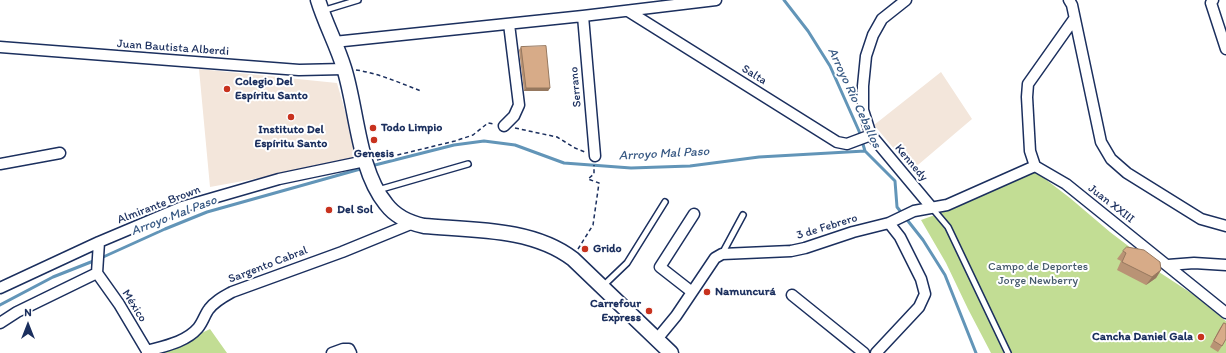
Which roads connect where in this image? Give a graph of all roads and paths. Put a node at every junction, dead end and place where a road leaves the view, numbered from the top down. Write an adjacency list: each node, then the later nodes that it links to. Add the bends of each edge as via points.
1 (358, 0): 6 (lane)
2 (716, 0): 7 (street)
3 (906, 0): 17 (street, via 882,19 866,56 863,110)
4 (1070, 1): 9 (street)
5 (1211, 1): 13 (street)
6 (320, 6): 11 (main road)
7 (628, 11): 8 (street); 17 (street, Salta, via 836,142 847,144)
8 (583, 16): 10 (street); 19 (street, Serrano)
9 (1074, 19): 23 (street, via 1028,84 1030,152); 32 (street, via 1101,142 1111,159 1127,173 1201,219)
10 (509, 24): 11 (street); 16 (street, via 519,105 514,116)
11 (334, 42): 14 (main road)
12 (0, 47): 14 (street, Juan Bautista Alberdi, via 299,70)
13 (1226, 49)
14 (344, 69): 15 (path, via 363,71); 20 (main road)
15 (421, 91)
16 (504, 126): 19 (path, via 557,137); 20 (path, via 488,123 473,135 455,141)
17 (867, 137): 27 (street, Kennedy)
18 (60, 153): 21 (street)
19 (595, 156)
20 (365, 161): 25 (main road); 33 (street, Almirante Brown, via 279,179 182,207)
21 (0, 164)
22 (468, 164): 25 (lane)
23 (1035, 166): 27 (street, 3 de Febrero, via 947,205); 37 (street, Juan XXIII, via 1066,184)
24 (594, 174): 35 (path, via 588,179 599,183 593,225)
25 (377, 190): 31 (main road, via 395,213)
26 (665, 202): 39 (lane, via 627,263)
27 (932, 208): 30 (street, 3 de Febrero, via 914,211); 52 (lane, via 948,227)
28 (694, 214): 41 (street, via 660,267)
29 (743, 215): 34 (lane)
30 (892, 221): 34 (street, 3 de Febrero, via 791,251); 51 (street, via 921,278 925,294 919,307)
31 (413, 223): 35 (main road, via 504,232 542,242); 46 (street, Sargento Cabral, via 232,292 218,299 209,308 199,327 188,337)
32 (1226, 226)
33 (99, 247): 38 (street); 40 (street, Almirante Brown)
34 (722, 254): 41 (street, via 715,258)
35 (573, 259): 39 (main road)
36 (1226, 264): 37 (street)
37 (1168, 265): 43 (street, Juan XXIII)
38 (98, 269): 44 (street); 46 (street, México)
39 (602, 287): 45 (main road)
40 (0, 288)
41 (692, 292): 45 (street)
42 (792, 295): 50 (street)
43 (1226, 313)
44 (0, 323)
45 (657, 340): 49 (main road)
46 (147, 352)
47 (332, 353): 48 (street, via 343,349 349,349)
48 (351, 353)
49 (671, 353)
50 (864, 353)
51 (876, 353)
52 (1008, 353)

